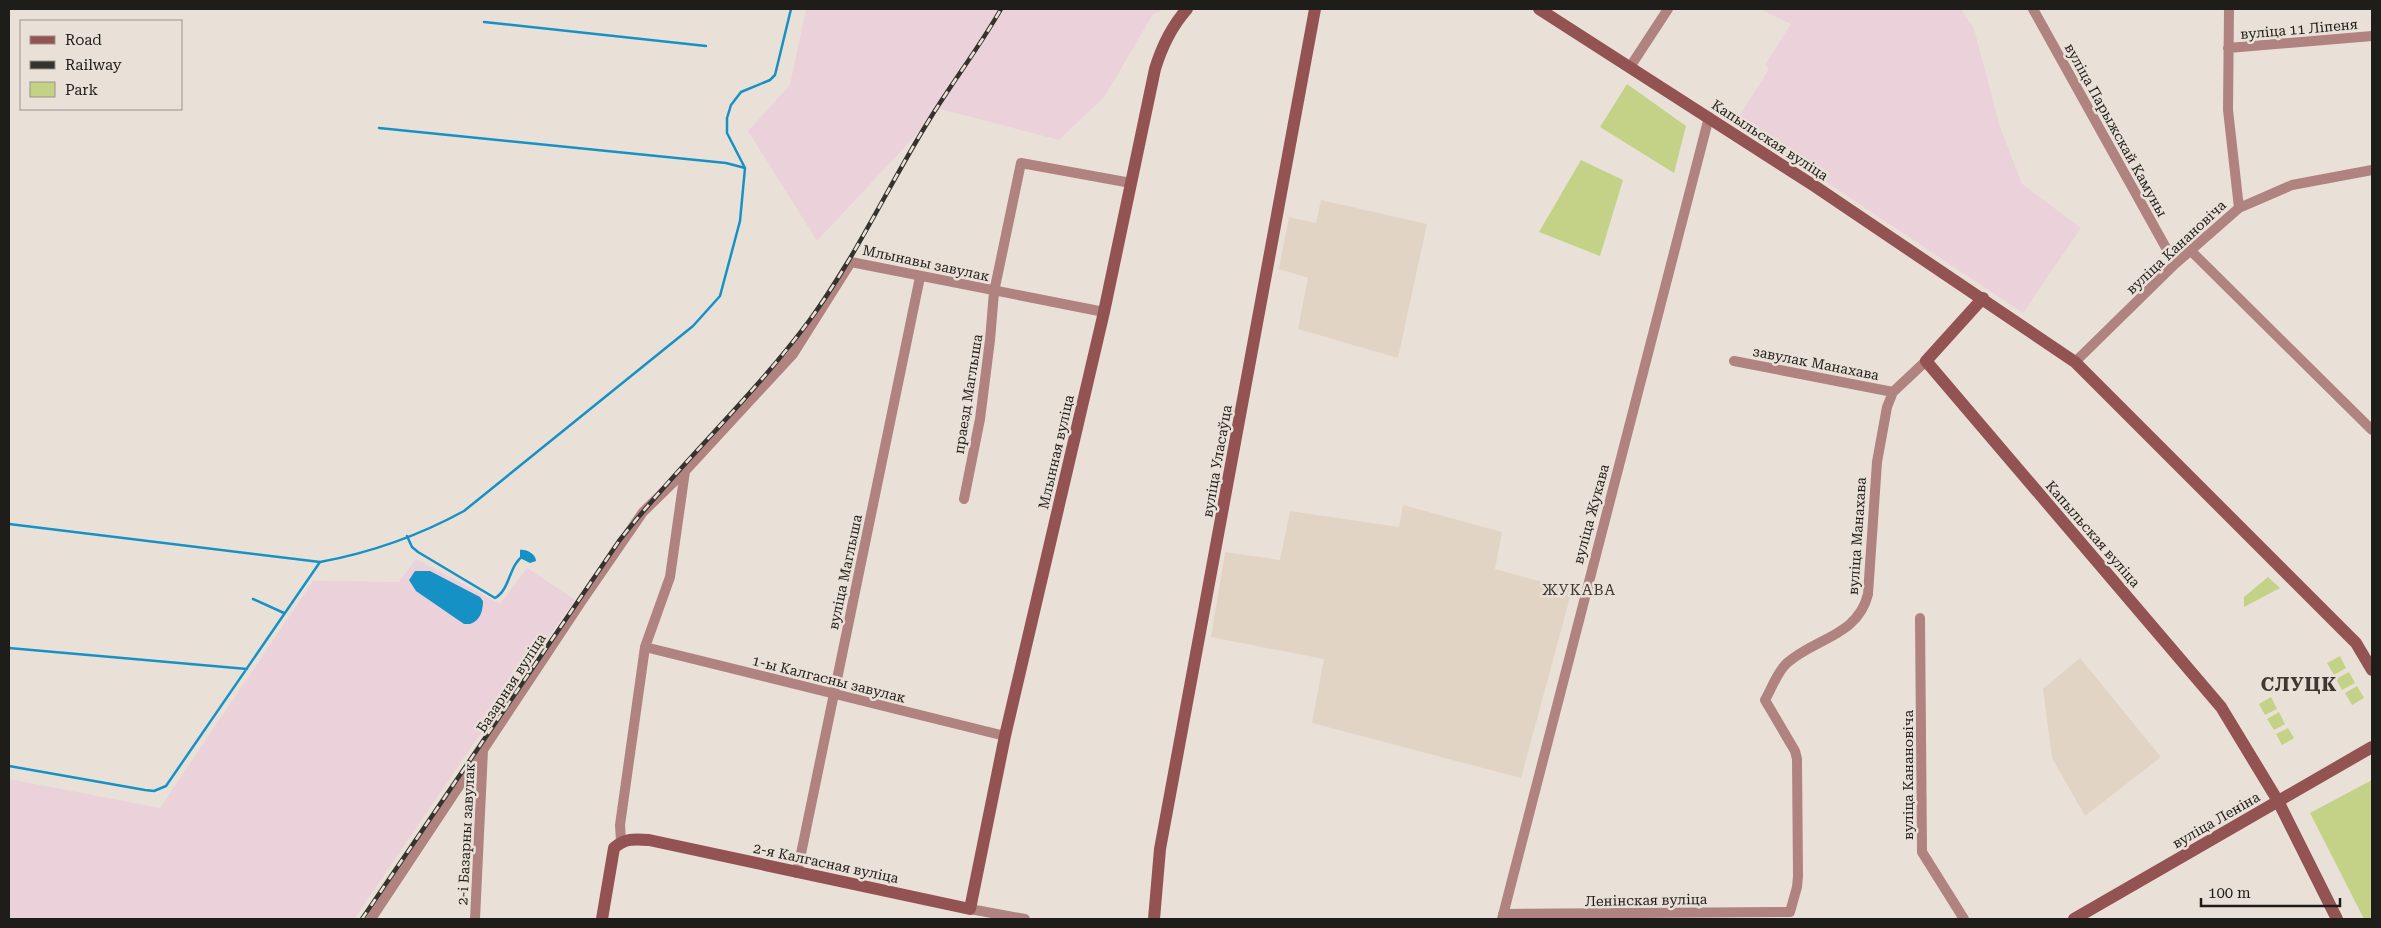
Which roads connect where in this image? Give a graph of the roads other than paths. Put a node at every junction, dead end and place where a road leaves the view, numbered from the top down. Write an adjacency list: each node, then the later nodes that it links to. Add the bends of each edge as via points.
1 (1187, 9): 12 (main road, Млынная вуліца, via 1174,24 1161,49)
2 (1315, 9): 45 (main road, вуліца Уласаўца, via 1160,849)
3 (1539, 9): 9 (main road, Капыльская вуліца)
4 (1668, 9): 9 (street)
5 (2033, 9): 16 (street, вуліца Парыжскай Камуны)
6 (2229, 9): 8 (street, вуліца 11 Ліпеня)
7 (2372, 36): 8 (street, вуліца 11 Ліпеня)
8 (2228, 48): 13 (street, вуліца 11 Ліпеня, via 2228,110)
9 (1630, 68): 10 (main road, Капыльская вуліца)
10 (1709, 117): 19 (main road, Капыльская вуліца); 40 (street, вуліца Жукава)
11 (2372, 170): 13 (street, вуліца Канановіча, via 2292,185)
12 (1131, 183): 18 (street, Млынавы завулак, via 1021,163); 20 (main road, Млынная вуліца)
13 (2239, 208): 14 (street, вуліца Канановіча)
14 (2190, 251): 16 (street, вуліца Канановіча); 25 (street)
15 (851, 262): 17 (street, Млынавы завулак); 26 (street, Базарная вуліца, via 793,354)
16 (2175, 264): 23 (street, вуліца Канановіча)
17 (920, 277): 18 (street, Млынавы завулак); 31 (street, вуліца Маглыша)
18 (994, 292): 20 (street); 27 (street, праезд Маглыша, via 980,419)
19 (1983, 298): 22 (main road); 23 (main road, Капыльская вуліца)
20 (1104, 312): 32 (main road, Млынная вуліца)
21 (1734, 361): 24 (street, завулак Манахава)
22 (1926, 361): 24 (street); 35 (main road, Капыльская вуліца, via 2221,707)
23 (2075, 362): 30 (main road, Капыльская вуліца, via 2356,643)
24 (1893, 392): 39 (street, вуліца Манахава, via 1877,462 1868,594 1862,613 1786,664 1765,700 1797,759 1798,882)
25 (2372, 430)
26 (685, 471): 29 (street, via 670,577); 34 (street, Базарная вуліца, via 643,512)
27 (964, 499)
28 (1920, 618): 46 (street, вуліца Канановіча, via 1922,852)
29 (646, 647): 31 (street, 1-ы Калгасны завулак); 36 (street, via 620,825)
30 (2372, 670)
31 (834, 695): 32 (street, 1-ы Калгасны завулак); 37 (street, вуліца Маглыша)
32 (1005, 736): 38 (main road, Млынная вуліца)
33 (2372, 747): 35 (main road, вуліца Леніна)
34 (483, 750): 41 (street, Базарная вуліца); 42 (street, 2-і Базарны завулак)
35 (2278, 801): 47 (main road, вуліца Леніна); 48 (main road, Капыльская вуліца)
36 (621, 841): 37 (main road, 2-я Калгасная вуліца, via 649,840); 43 (main road, via 614,848)
37 (797, 872): 38 (main road, 2-я Калгасная вуліца)
38 (970, 909): 44 (street, 2-я Калгасная вуліца)
39 (1790, 912): 40 (street, Ленінская вуліца)
40 (1503, 917)
41 (371, 919)
42 (475, 919)
43 (602, 919)
44 (1025, 919)
45 (1154, 919)
46 (1964, 919)
47 (2074, 919)
48 (2337, 919)

